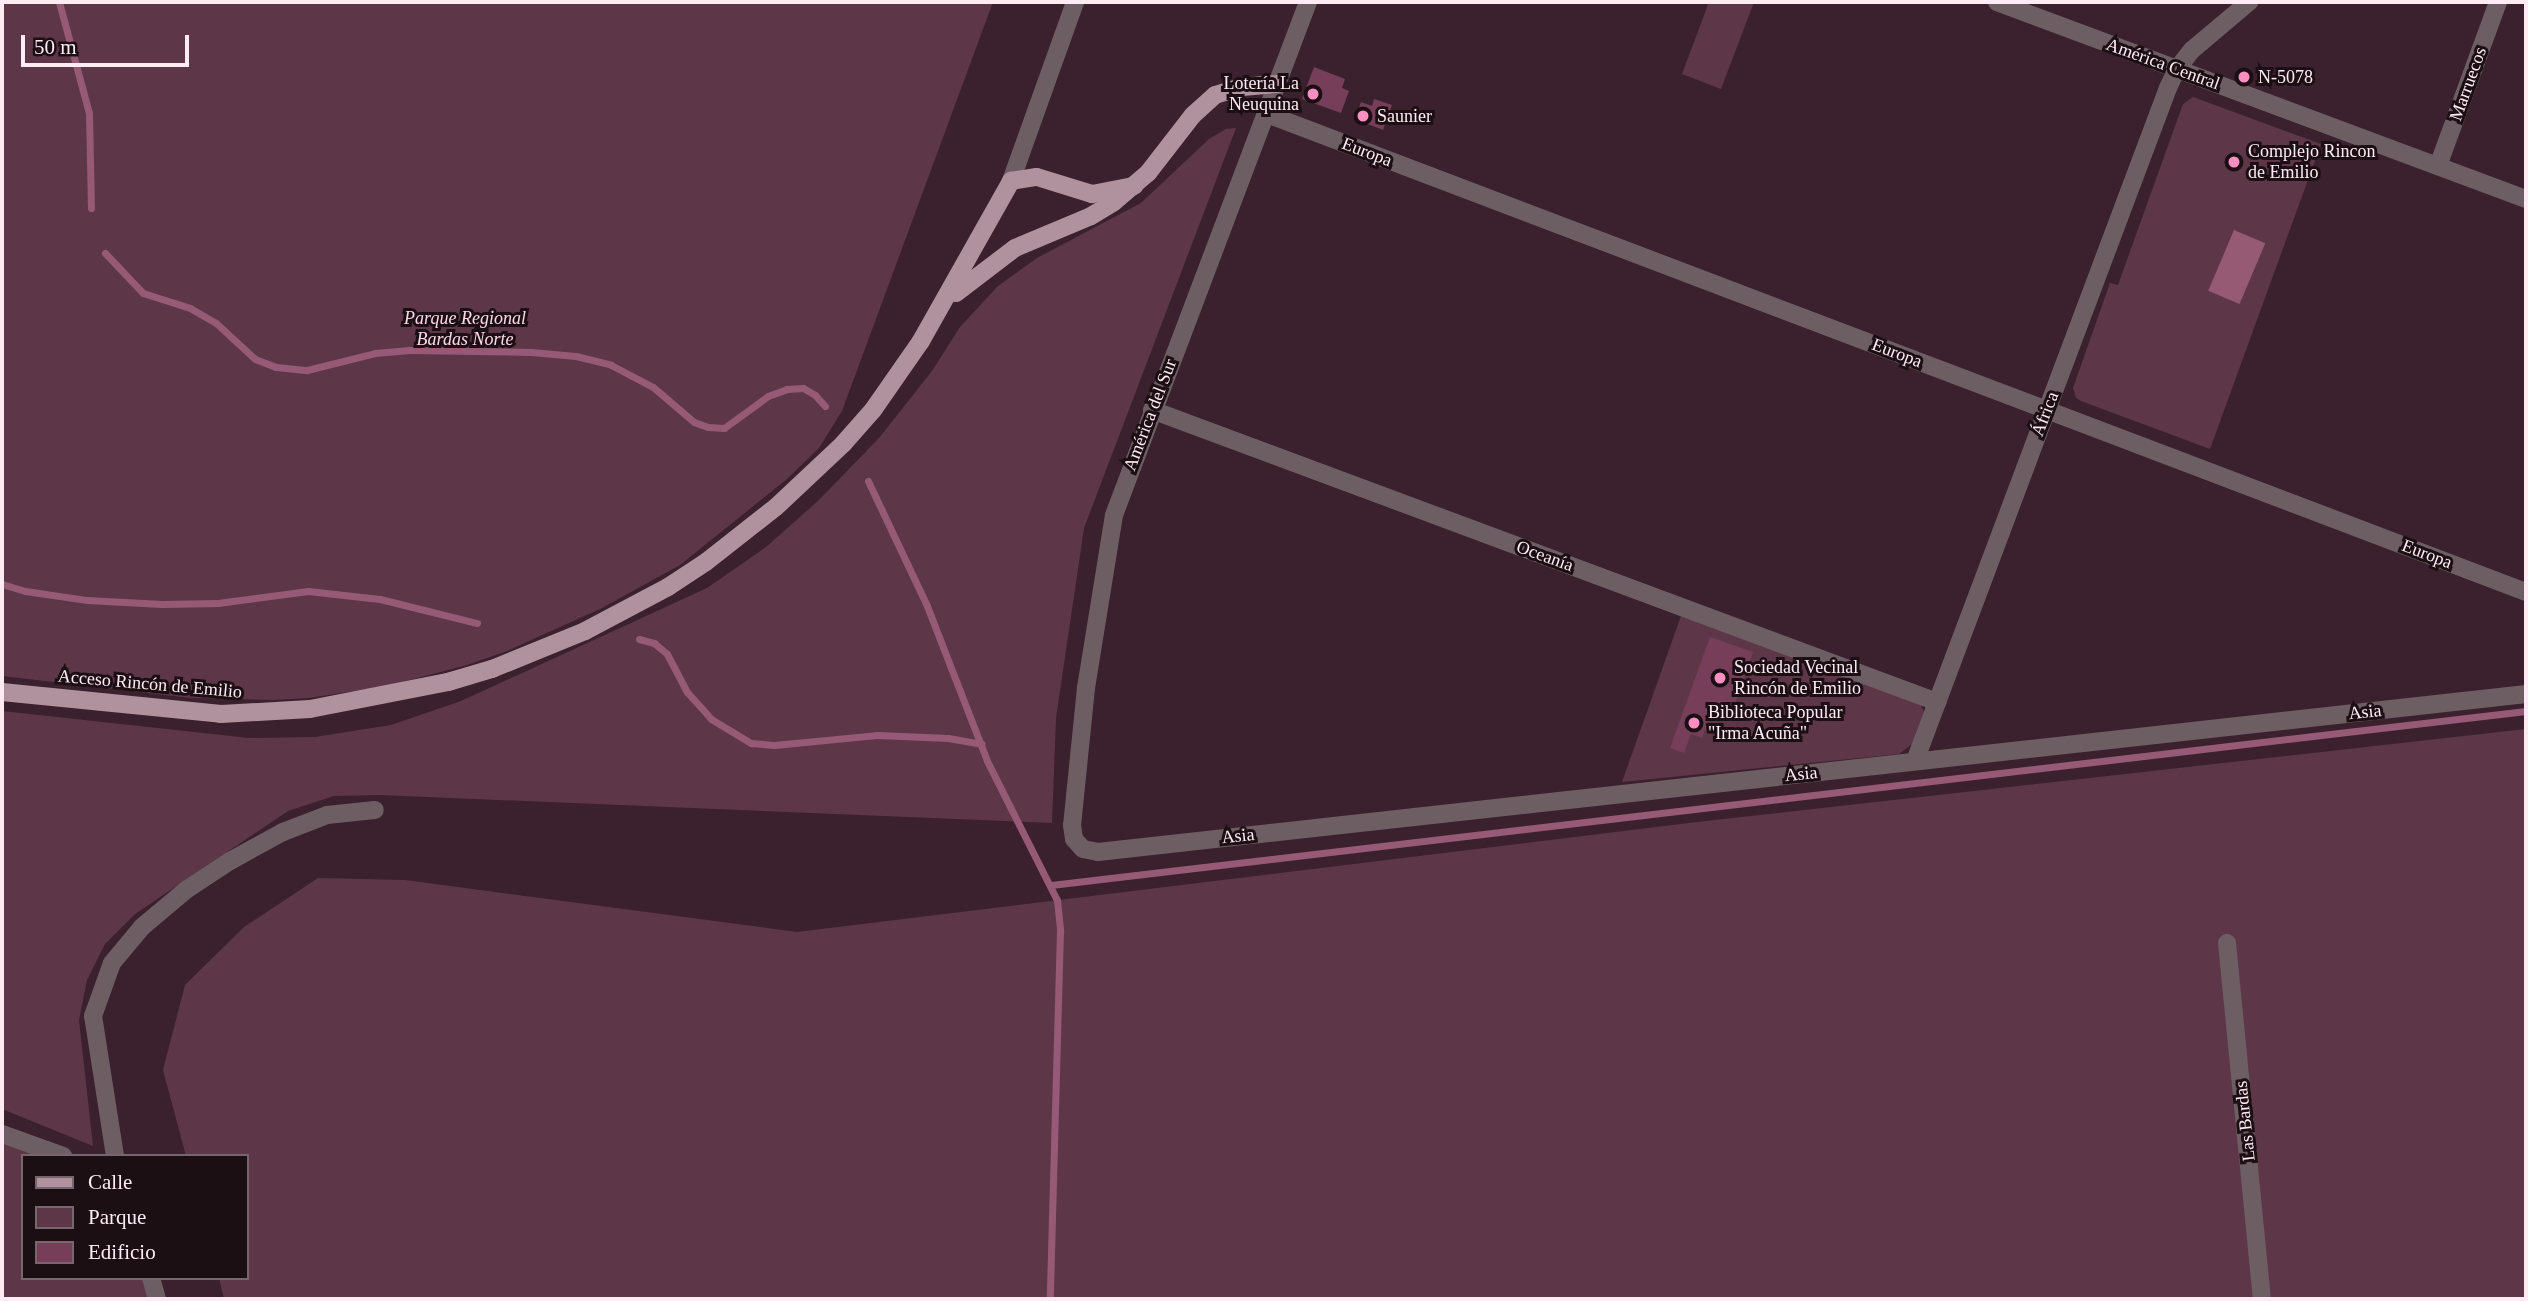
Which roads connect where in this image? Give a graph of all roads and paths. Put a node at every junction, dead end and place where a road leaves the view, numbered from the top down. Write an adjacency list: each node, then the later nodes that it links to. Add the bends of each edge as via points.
1 (1075, 2): 10 (street, Acceso Rincón de Emilio)
2 (1308, 2): 7 (street, América del Sur)
3 (1997, 2): 6 (street, América Central)
4 (2249, 2): 6 (street, via 2192,50)
5 (2498, 2): 9 (street, Marruecos)
6 (2177, 69): 9 (street, América Central); 15 (street, África)
7 (1278, 84): 8 (street, América del Sur); 11 (main road, Acceso Rincón de Emilio, via 1228,90 1203,103)
8 (1267, 114): 14 (street, América del Sur); 15 (street, Europa)
9 (2438, 166): 12 (street, América Central)
10 (1011, 181): 11 (main road, via 1037,177 1092,194); 13 (main road, Acceso Rincón de Emilio)
11 (1134, 186): 13 (main road, Acceso Rincón de Emilio, via 1102,210 1015,248)
12 (2526, 199)
13 (945, 302): 17 (main road, Acceso Rincón de Emilio, via 873,410 776,507 668,587 535,653 401,694 265,713 181,712)
14 (1152, 410): 19 (street, Oceanía); 22 (street, América del Sur, via 1109,538 1081,729 1072,825)
15 (2047, 410): 16 (street, Europa); 19 (street, África)
16 (2526, 592)
17 (2, 692)
18 (2526, 694): 20 (street, Asia)
19 (1937, 702): 20 (street, África)
20 (1915, 761): 22 (street, Asia, via 1098,852)
21 (375, 810): 26 (street, via 327,815 230,861 142,927 112,963 93,1016)
22 (1078, 846)
23 (2227, 943): 29 (street, Las Bardas)
24 (2, 1134): 25 (street)
25 (57, 1154)
26 (115, 1154)
27 (151, 1280): 28 (street)
28 (157, 1299)
29 (2262, 1299)

